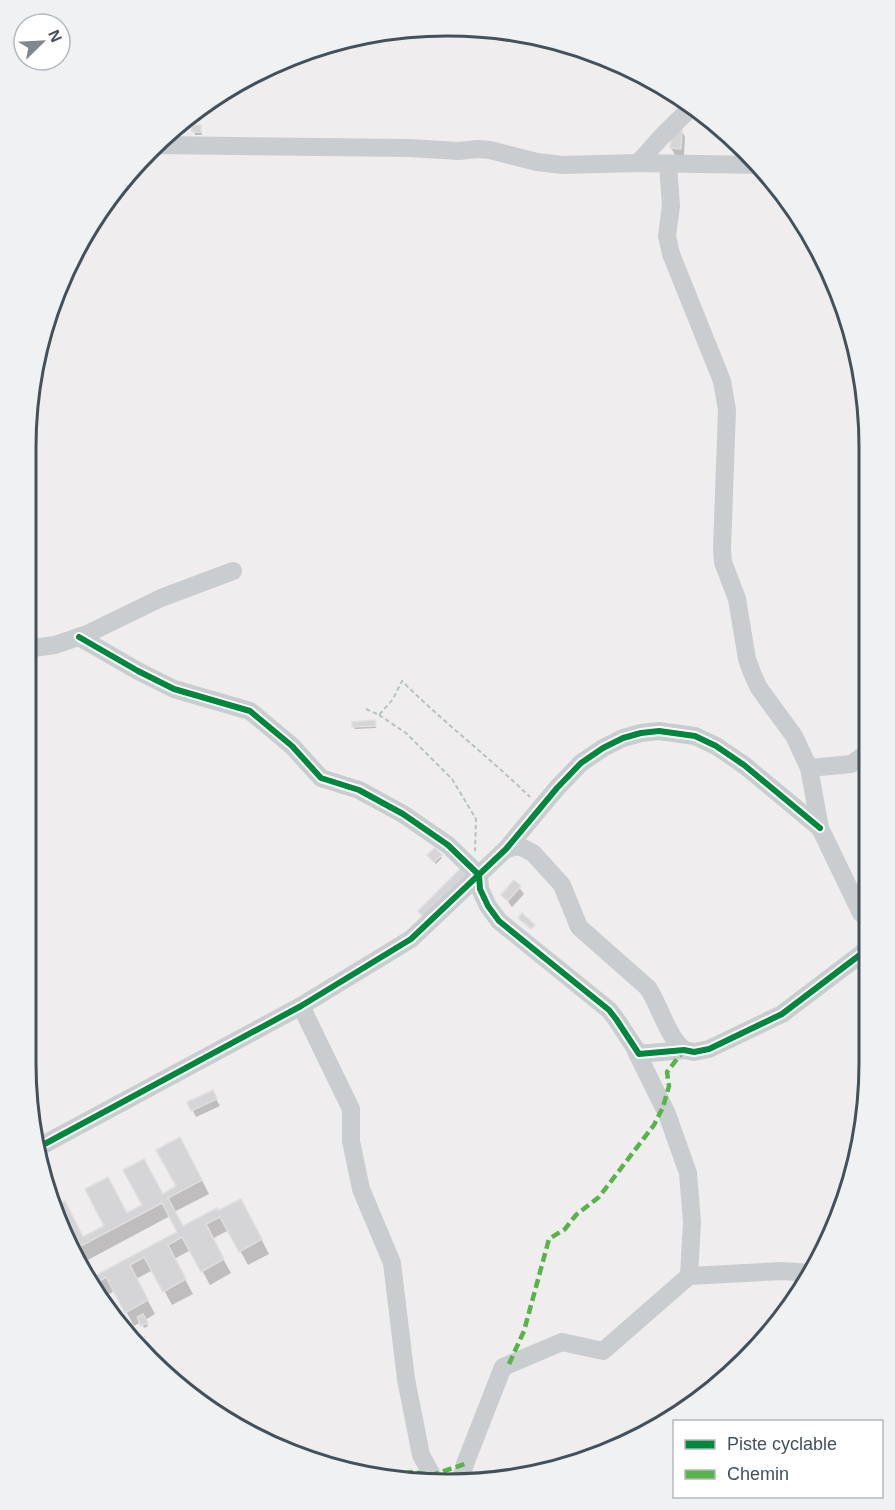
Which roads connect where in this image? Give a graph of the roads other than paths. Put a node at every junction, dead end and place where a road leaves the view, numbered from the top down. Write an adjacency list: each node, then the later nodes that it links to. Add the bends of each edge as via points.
1 (686, 112): 3 (street)
2 (169, 145): 3 (street, via 478,149 545,163)
3 (638, 163): 4 (street)
4 (668, 165): 5 (street); 10 (street, via 671,206 667,236 671,254 726,394 723,562 737,599 752,673 794,736)
5 (746, 165)
6 (233, 571): 7 (street, via 160,598)
7 (79, 637): 8 (street); 13 (street, via 174,689 250,711 292,746 321,778 359,790 403,814)
8 (36, 648)
9 (859, 758): 10 (street, via 851,764)
10 (809, 768): 11 (street)
11 (820, 828): 12 (street, via 716,746 695,736 659,731 623,738 581,763); 14 (street)
12 (506, 849): 13 (street); 17 (street, via 526,849 554,875 579,927 648,988 676,1043)
13 (482, 872): 16 (street, via 411,939); 18 (street, via 480,889 499,921 609,1010)
14 (859, 909)
15 (859, 955): 17 (street, via 782,1014 709,1049)
16 (301, 1006): 19 (street); 22 (street, via 351,1109 351,1140 361,1189 392,1263 406,1379 421,1455)
17 (684, 1050): 18 (street, via 642,1055)
18 (636, 1051): 21 (street, via 667,1114 688,1173 692,1222)
19 (44, 1144)
20 (801, 1272): 21 (street)
21 (689, 1276): 23 (street, via 603,1351 562,1342 503,1367)
22 (431, 1473)
23 (462, 1473)

